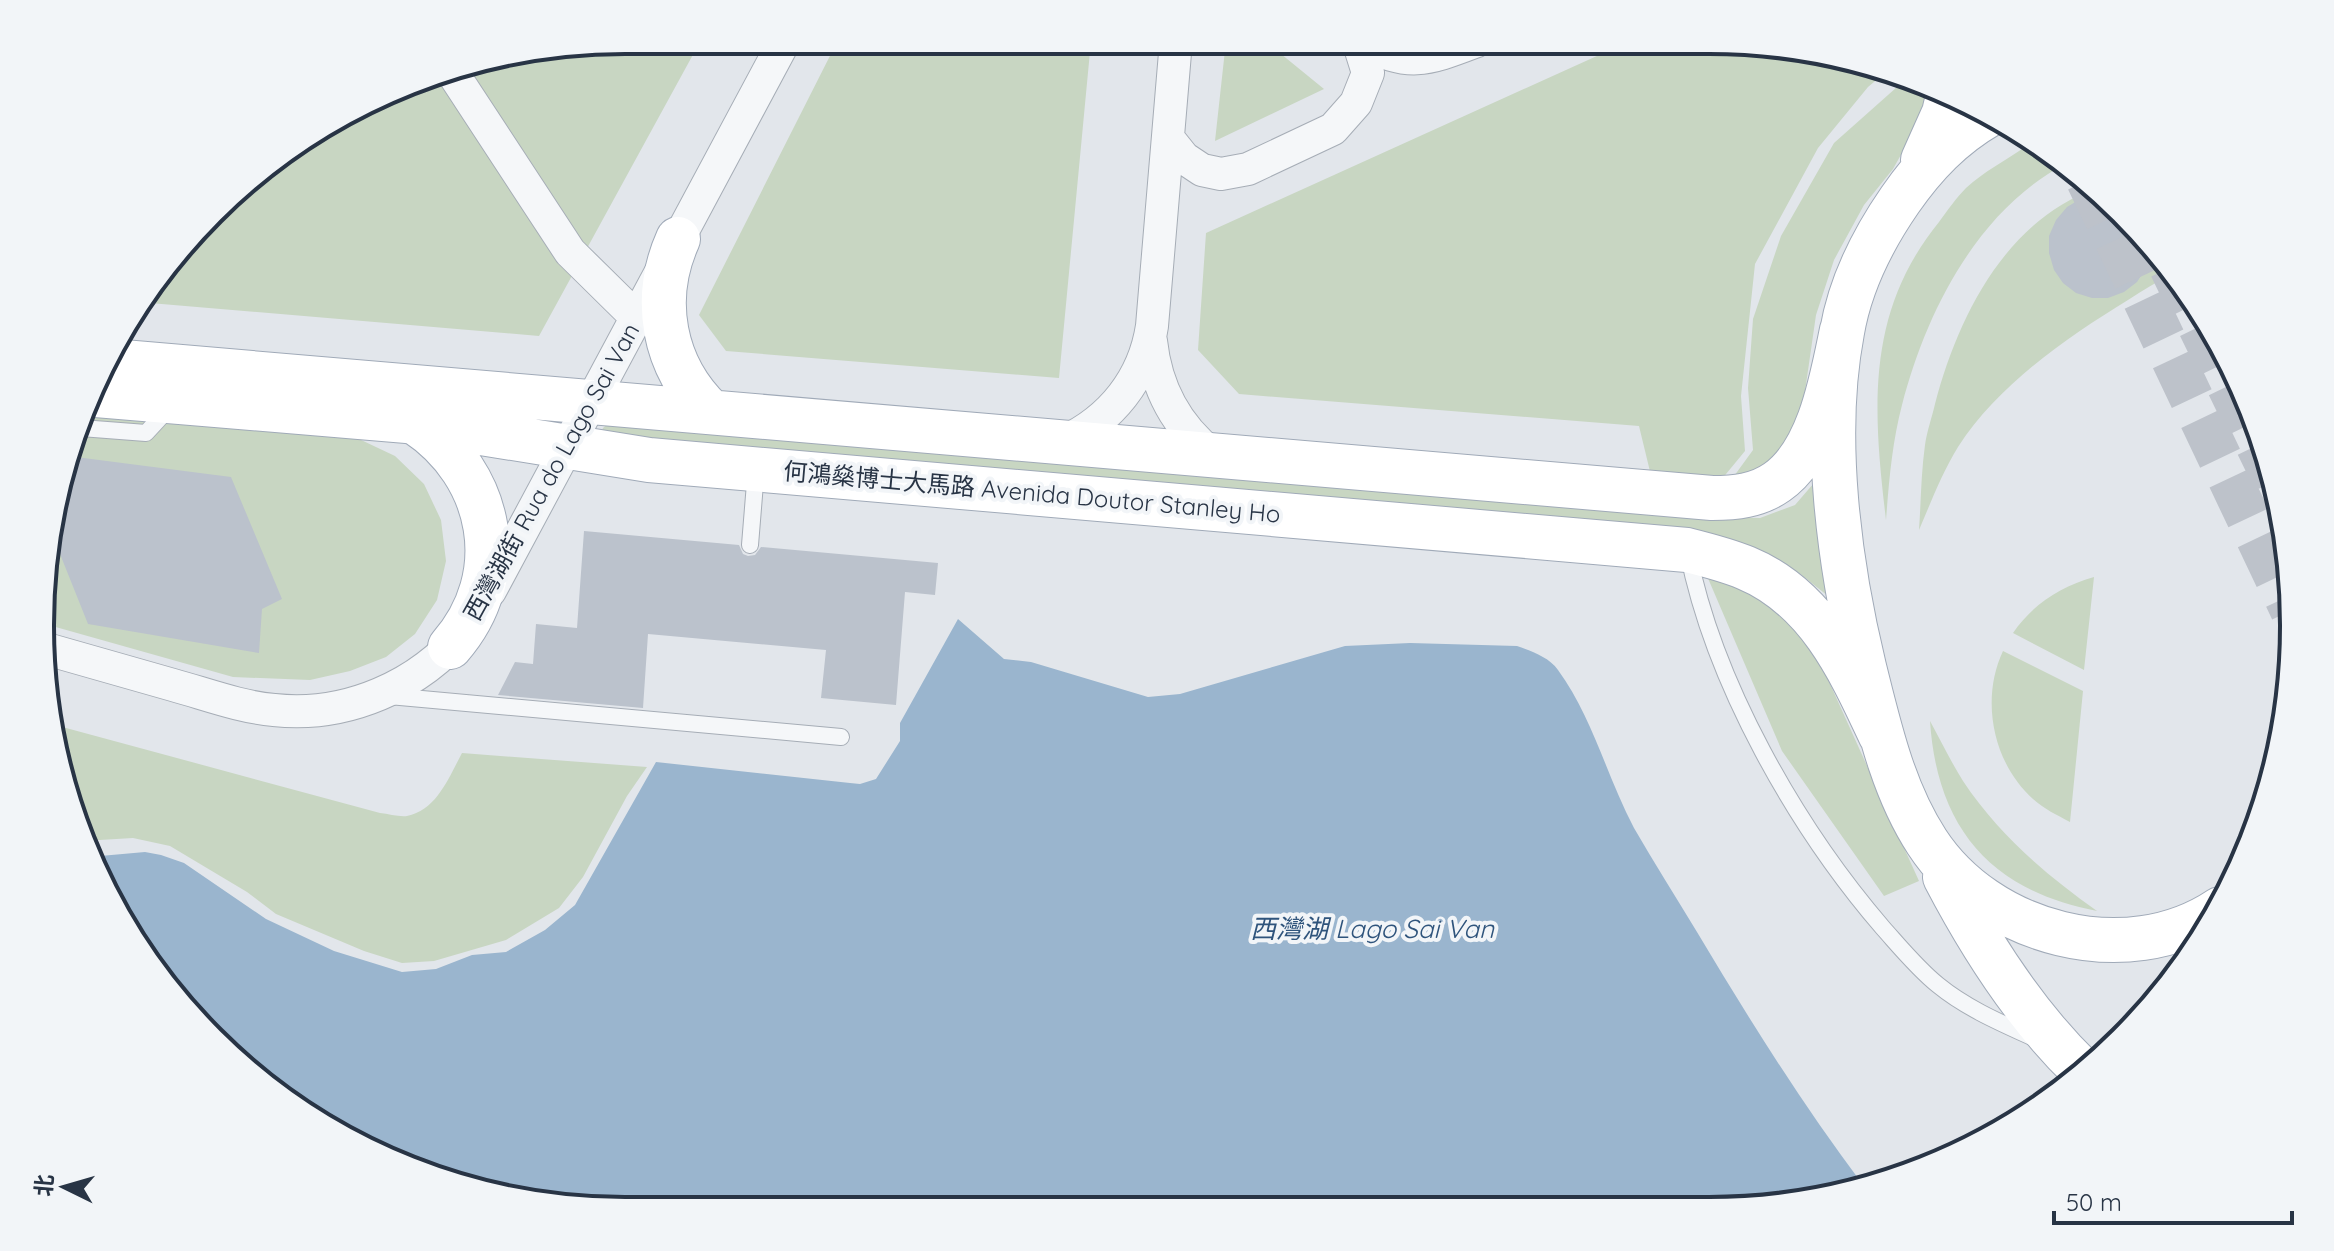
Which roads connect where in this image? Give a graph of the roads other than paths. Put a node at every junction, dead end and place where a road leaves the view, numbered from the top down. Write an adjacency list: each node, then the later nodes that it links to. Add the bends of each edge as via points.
1 (777, 54): 11 (street, 西灣湖街 Rua do Lago Sai Van)
2 (1175, 54): 9 (street)
3 (1363, 54): 9 (street, via 1368,73 1356,103 1333,129 1248,169 1221,174 1202,170)
4 (1387, 54): 5 (street, via 1407,60)
5 (1442, 54)
6 (457, 79): 12 (street, via 570,252)
7 (1946, 106): 10 (main road)
8 (1978, 122): 10 (main road, via 1951,140)
9 (1168, 138): 13 (street)
10 (1913, 181): 14 (main road, via 1857,279)
11 (678, 239): 12 (street, 西灣湖街 Rua do Lago Sai Van); 19 (main road, via 664,286 666,335 678,370)
12 (637, 318): 18 (street, 西灣湖街 Rua do Lago Sai Van)
13 (1152, 326): 22 (street, via 1127,391 1103,418); 24 (street, via 1154,364 1166,399 1186,430)
14 (1842, 330): 24 (main road, via 1824,405 1791,469 1776,482 1738,497); 31 (main road, via 1833,435 1836,487 1850,601)
15 (119, 362): 18 (main road)
16 (103, 396): 17 (main road, 何鴻燊博士大馬路 Avenida Doutor Stanley Ho)
17 (175, 402): 20 (main road, 何鴻燊博士大馬路 Avenida Doutor Stanley Ho); 21 (lane, via 146,433)
18 (591, 402): 19 (main road); 23 (street, 西灣湖街 Rua do Lago Sai Van)
19 (711, 412): 22 (main road)
20 (416, 423): 23 (main road, 何鴻燊博士大馬路 Avenida Doutor Stanley Ho); 28 (main road, via 444,444 466,472 486,527 487,562 480,596)
21 (89, 429)
22 (1063, 442): 24 (main road)
23 (567, 447): 25 (main road, 何鴻燊博士大馬路 Avenida Doutor Stanley Ho); 28 (street, 西灣湖街 Rua do Lago Sai Van, via 482,605)
24 (1213, 455)
25 (756, 469): 26 (lane); 27 (main road, 何鴻燊博士大馬路 Avenida Doutor Stanley Ho)
26 (750, 545)
27 (1687, 550): 31 (main road, 何鴻燊博士大馬路 Avenida Doutor Stanley Ho, via 1749,569 1811,615 1846,661); 35 (lane, via 1694,586 1743,708 1782,786 1846,885 1937,985)
28 (450, 647): 30 (street, 西灣湖街 Rua do Lago Sai Van)
29 (55, 651): 30 (street, 西灣湖街 Rua do Lago Sai Van, via 267,709 328,709)
30 (378, 695): 32 (lane)
31 (1881, 736): 33 (main road, via 1909,810)
32 (841, 737)
33 (1929, 844): 34 (main road, via 1982,898 2049,931 2124,940 2174,932); 35 (main road, via 1964,913 2031,1011)
34 (2198, 920)
35 (2073, 1061)

